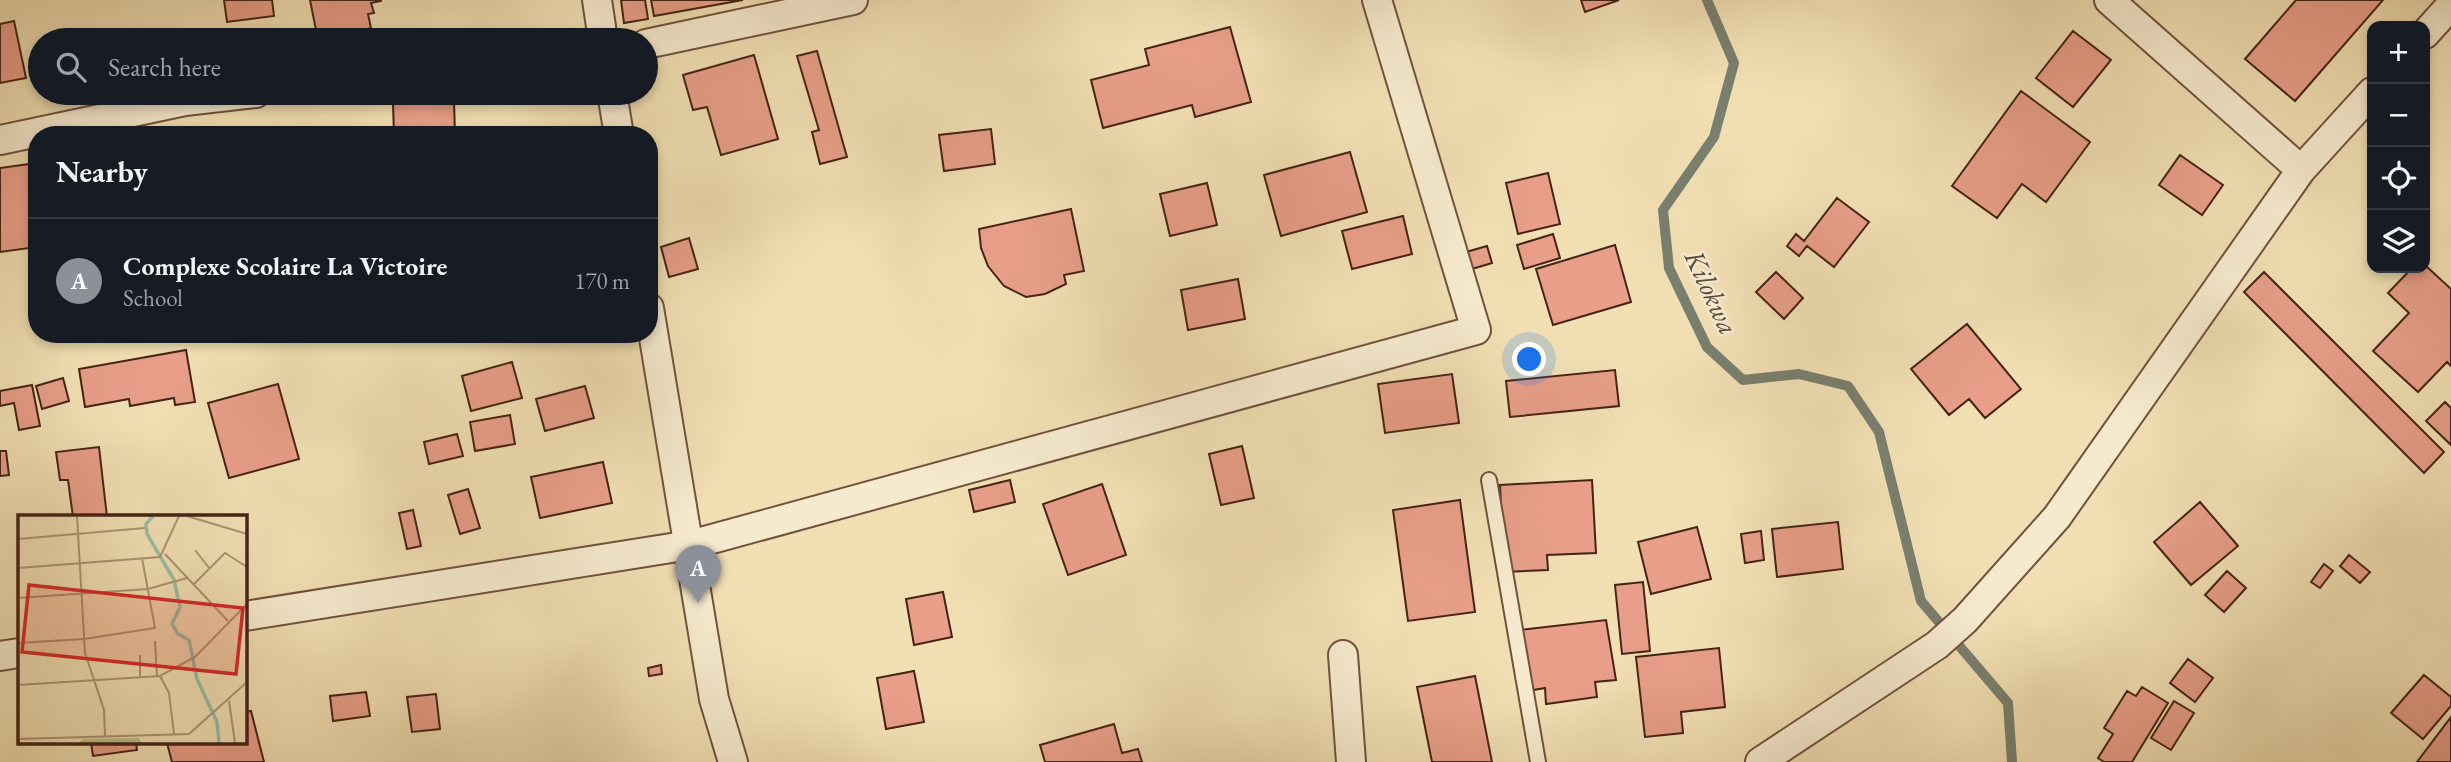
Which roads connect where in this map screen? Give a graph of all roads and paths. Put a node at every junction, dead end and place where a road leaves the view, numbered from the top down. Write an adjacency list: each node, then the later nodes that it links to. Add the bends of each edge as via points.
1 (597, 0): 6 (street)
2 (853, 0): 8 (street)
3 (1377, 0): 19 (street, via 1476,330)
4 (2109, 0): 16 (street)
5 (2451, 5): 7 (street)
6 (601, 28)
7 (2430, 28)
8 (658, 41)
9 (2367, 97): 16 (street)
10 (166, 105): 12 (street)
11 (614, 105): 13 (street)
12 (66, 126)
13 (618, 126)
14 (28, 134): 15 (street)
15 (0, 140)
16 (2301, 170): 27 (street, via 2057,517 1965,620 1937,645)
17 (655, 343): 19 (street)
18 (1489, 480): 26 (lane)
19 (690, 545): 20 (street); 24 (street, via 714,699)
20 (247, 617)
21 (18, 653): 23 (street)
22 (1343, 655): 25 (street)
23 (0, 656)
24 (733, 762)
25 (1351, 762)
26 (1538, 762)
27 (1760, 762)

